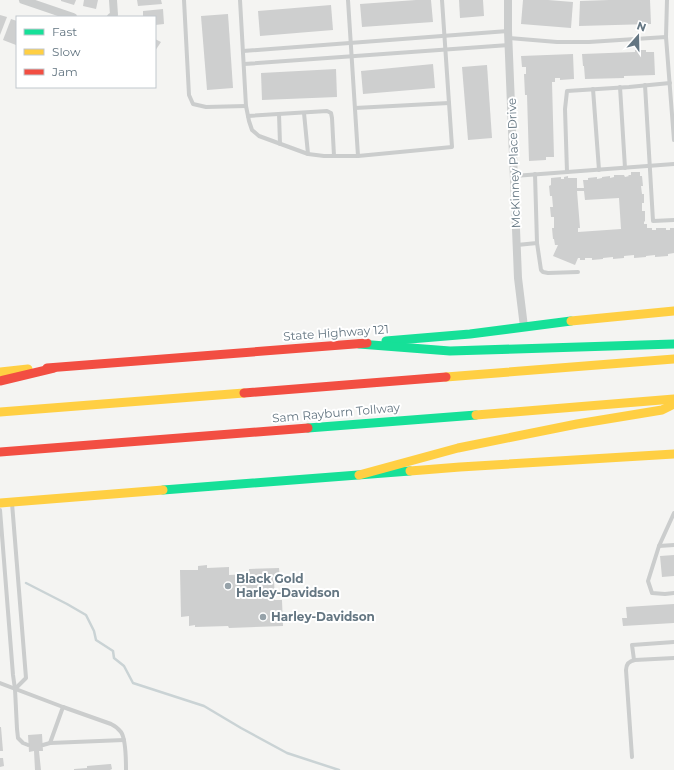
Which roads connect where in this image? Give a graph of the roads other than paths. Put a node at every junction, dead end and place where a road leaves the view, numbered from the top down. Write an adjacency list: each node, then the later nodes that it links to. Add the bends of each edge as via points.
1 (23, 0): 10 (street)
2 (113, 0): 11 (street)
3 (184, 0): 4 (lane); 25 (lane, via 189,95 193,104 206,108)
4 (187, 0)
5 (240, 0): 17 (lane)
6 (348, 0): 15 (lane)
7 (442, 0): 12 (lane)
8 (508, 0): 14 (street, McKinney Place Drive)
9 (666, 0): 13 (lane)
10 (70, 16)
11 (113, 16)
12 (444, 35): 14 (lane); 15 (lane); 16 (lane)
13 (666, 37): 14 (lane, via 589,42); 20 (lane)
14 (508, 38): 16 (lane); 41 (street, McKinney Place Drive)
15 (351, 42): 17 (lane); 18 (lane)
16 (445, 49): 18 (lane); 24 (lane)
17 (243, 51): 19 (lane)
18 (352, 56): 19 (lane); 26 (lane)
19 (244, 64): 25 (lane)
20 (670, 83): 21 (lane); 30 (lane)
21 (645, 85): 22 (lane); 36 (lane)
22 (620, 87): 23 (lane); 37 (lane)
23 (593, 89): 38 (lane); 39 (lane, via 567,91 565,109)
24 (449, 103): 26 (lane); 34 (lane, via 452,147)
25 (246, 106): 29 (lane)
26 (355, 108): 34 (lane)
27 (304, 112): 28 (lane); 32 (lane); 33 (lane, via 327,111 331,114)
28 (279, 114): 29 (lane); 31 (lane)
29 (248, 116): 31 (lane, via 252,130 259,136)
30 (674, 140)
31 (280, 144): 32 (lane)
32 (308, 154): 33 (lane)
33 (334, 156): 34 (lane)
34 (358, 156)
35 (674, 164): 36 (lane)
36 (650, 166): 37 (lane); 42 (lane, via 654,221)
37 (625, 168): 38 (lane)
38 (599, 170): 39 (lane)
39 (568, 172): 40 (lane)
40 (535, 174): 41 (lane); 43 (lane)
41 (514, 176): 44 (street, McKinney Place Drive)
42 (674, 220)
43 (537, 243): 44 (lane); 45 (lane, via 543,272)
44 (517, 245): 47 (street, McKinney Place Drive)
45 (578, 272)
46 (674, 311): 47 (main road, State Highway 121)
47 (524, 327): 48 (main road, State Highway 121)
48 (359, 344): 49 (main road, via 450,350); 51 (main road, State Highway 121)
49 (674, 344)
50 (674, 359): 56 (main road)
51 (54, 368): 52 (main road, State Highway 121); 53 (main road)
52 (0, 372)
53 (0, 381)
54 (674, 399): 57 (main road, Sam Rayburn Tollway)
55 (674, 404): 59 (main road, via 662,410 458,448)
56 (0, 412)
57 (0, 452)
58 (674, 454): 59 (main road)
59 (359, 475): 60 (main road)
60 (12, 503): 61 (main road); 71 (lane, via 26,678)
61 (0, 504)
62 (0, 510): 71 (lane)
63 (674, 513): 65 (lane)
64 (674, 545): 65 (lane)
65 (659, 546): 66 (lane, via 648,581 652,593)
66 (674, 593)
67 (674, 642): 69 (lane, via 632,645)
68 (674, 658): 69 (lane)
69 (634, 660): 77 (lane, via 627,664 626,670)
70 (0, 683): 71 (lane)
71 (15, 689): 72 (lane); 75 (lane, via 18,738)
72 (63, 707): 73 (lane, via 117,727 122,732); 74 (lane)
73 (124, 740): 74 (lane); 78 (lane)
74 (50, 743): 76 (lane)
75 (28, 745)
76 (43, 745)
77 (632, 757)
78 (126, 770)

